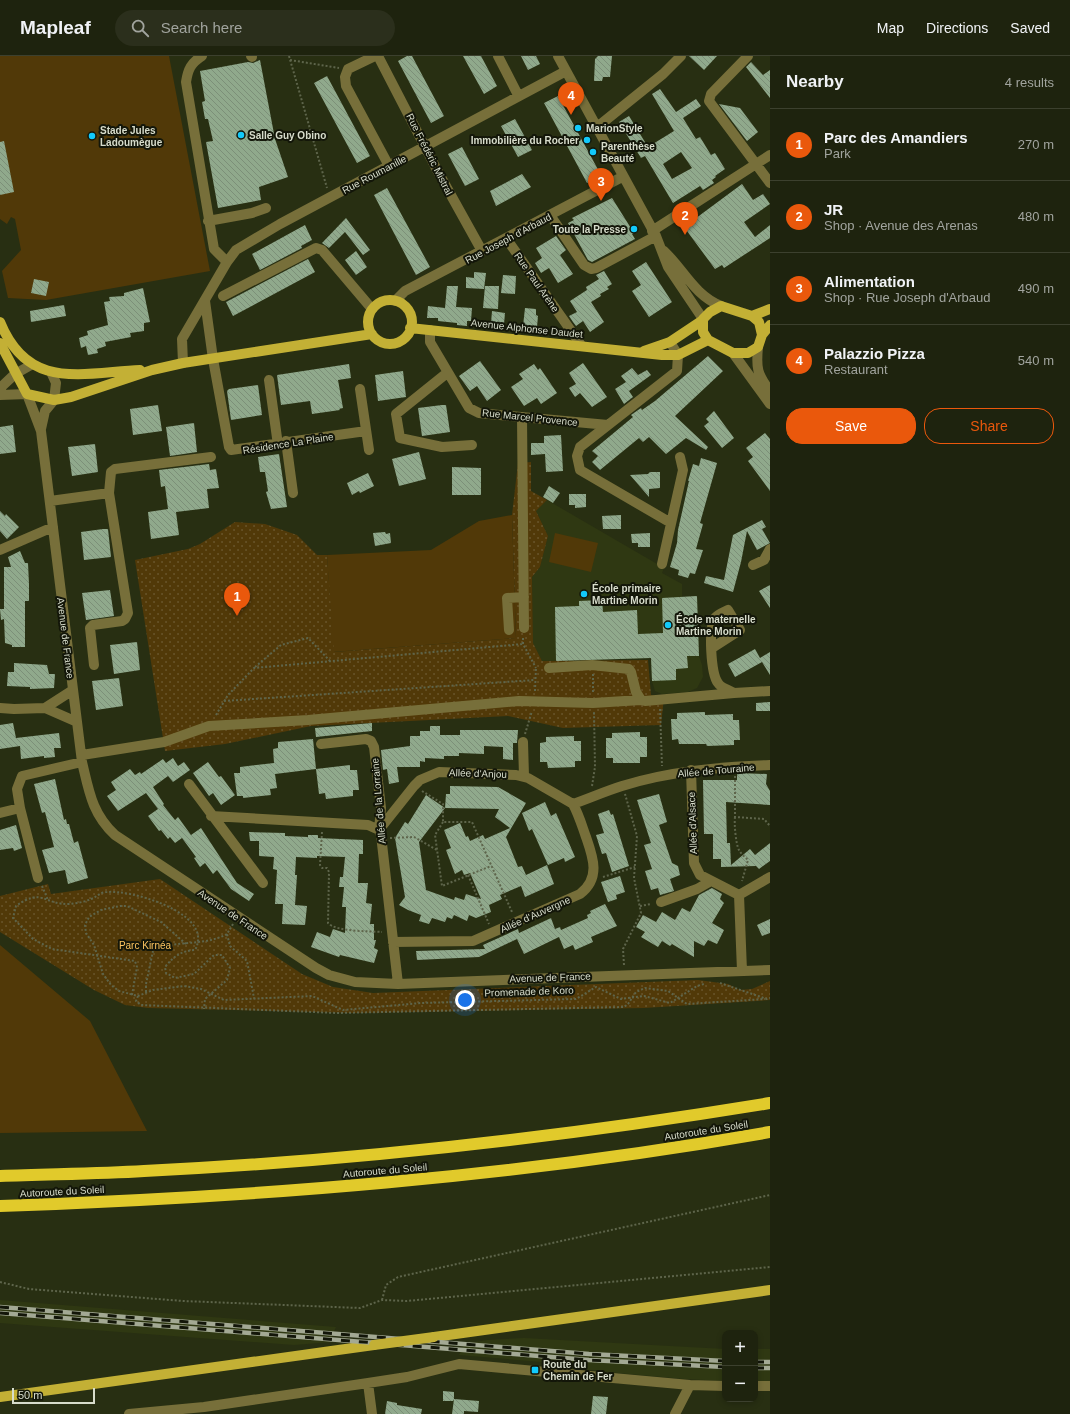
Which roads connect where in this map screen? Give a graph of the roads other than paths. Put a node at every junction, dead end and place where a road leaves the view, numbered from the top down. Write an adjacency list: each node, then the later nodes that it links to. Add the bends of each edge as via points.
1 (202, 56): 19 (street, via 192,63 186,82)
2 (375, 56): 14 (street, via 348,69 345,77 346,86)
3 (378, 56): 11 (street, Rue Frédéric Mistral)
4 (498, 56): 9 (street)
5 (558, 56): 8 (street)
6 (681, 56): 10 (street, via 663,74)
7 (748, 56): 13 (street, via 711,94 709,101)
8 (566, 71): 9 (street, Rue Roumanille); 10 (street)
9 (518, 95): 11 (street, Rue Roumanille)
10 (596, 128): 15 (street)
11 (426, 147): 14 (street, Rue Roumanille); 23 (street, Rue Frédéric Mistral)
12 (770, 155): 13 (street)
13 (756, 164): 16 (street); 20 (street)
14 (388, 166): 24 (street, Rue Roumanille, via 236,250)
15 (622, 176): 18 (street, Rue Joseph d'Arbaud); 20 (street)
16 (770, 184)
17 (266, 208): 19 (street)
18 (550, 215): 20 (street, via 584,265 591,269); 21 (street, Rue Joseph d'Arbaud)
19 (208, 222): 24 (street, via 214,249)
20 (654, 234): 22 (street)
21 (506, 238): 23 (street, Rue Joseph d'Arbaud); 42 (street, Rue Paul Arène)
22 (661, 248): 28 (street, via 674,260 699,293); 32 (street, via 668,267)
23 (482, 251): 26 (street, Rue Joseph d'Arbaud, via 405,291)
24 (227, 262): 27 (street, Rue Roumanille)
25 (223, 296): 29 (street, via 316,248 322,250)
26 (395, 300): 29 (main road, via 382,301); 35 (main road, via 402,303 410,314)
27 (205, 301): 47 (street); 48 (street, Rue Roumanille, via 182,339)
28 (721, 306): 31 (main road); 32 (main road, via 710,312)
29 (372, 309): 37 (main road, via 368,321)
30 (770, 309): 31 (main road)
31 (752, 316): 38 (main road, via 759,322)
32 (703, 320): 39 (main road, via 703,332); 40 (main road, Avenue Alphonse Daudet)
33 (0, 322): 49 (main road, via 7,340)
34 (770, 325): 38 (main road)
35 (410, 328): 36 (main road, Avenue Alphonse Daudet); 37 (main road, via 404,338 393,343 381,342)
36 (430, 330): 42 (main road, Avenue Alphonse Daudet); 52 (street, Rue Marcel Provence, via 430,342)
37 (372, 334): 47 (main road)
38 (762, 335): 43 (main road)
39 (708, 340): 45 (main road); 46 (main road)
40 (670, 342): 44 (main road, Avenue Alphonse Daudet); 46 (street)
41 (0, 343): 53 (main road)
42 (581, 346): 44 (main road, Avenue Alphonse Daudet)
43 (758, 346): 45 (main road, via 748,353); 57 (street, via 757,370)
44 (640, 352): 46 (main road, Avenue Alphonse Daudet)
45 (733, 353): 61 (street)
46 (678, 355): 63 (street, via 677,371)
47 (213, 359): 48 (main road); 66 (street, Résidence La Plaine, via 229,447 236,451)
48 (183, 363): 50 (main road)
49 (31, 365): 51 (main road); 53 (street)
50 (152, 370): 51 (main road, via 69,375); 60 (main road, via 71,397)
51 (51, 372): 60 (street, via 56,383)
52 (447, 373): 62 (street, Rue Marcel Provence, via 469,408 479,413); 67 (street, via 396,414 400,438 442,446)
53 (15, 374): 55 (street); 58 (main road)
54 (269, 380): 66 (street)
55 (0, 388)
56 (360, 389): 65 (street)
57 (770, 391)
58 (27, 394): 59 (street); 60 (main road); 64 (street, Avenue de France)
59 (0, 395)
60 (54, 400): 64 (street, Avenue de France, via 45,411)
61 (770, 404)
62 (522, 417): 63 (street, Rue Marcel Provence); 80 (street)
63 (608, 425): 74 (street, via 580,446 580,470)
64 (41, 432): 73 (street, Avenue de France)
65 (366, 432): 66 (street, Résidence La Plaine); 68 (street)
66 (282, 443): 72 (street)
67 (472, 445)
68 (369, 450)
69 (211, 457): 71 (street, via 115,470 109,476)
70 (680, 457): 74 (street, via 683,470)
71 (109, 493): 73 (street); 84 (street, via 128,613 122,621 93,625 90,628)
72 (293, 493)
73 (50, 501): 75 (street, Avenue de France)
74 (671, 523): 78 (street)
75 (53, 527): 77 (street); 86 (street, Avenue de France)
76 (770, 549): 79 (street, via 764,560)
77 (0, 550)
78 (662, 564)
79 (753, 565)
80 (524, 597): 81 (street); 82 (street, via 507,598)
81 (524, 628)
82 (509, 630)
83 (712, 648): 88 (street, via 714,675 719,685)
84 (94, 665)
85 (549, 668): 89 (street, via 592,665 629,669)
86 (73, 690): 91 (street); 92 (street, Avenue de France)
87 (770, 691): 88 (street)
88 (734, 693): 89 (street)
89 (641, 700): 95 (street, via 593,703 519,701 209,726 164,742)
90 (0, 708): 91 (street)
91 (45, 708): 92 (street)
92 (77, 722): 95 (street, Avenue de France)
93 (523, 742): 98 (street)
94 (321, 744): 104 (street, Allée de la Lorraine, via 366,739 371,742 374,747 380,808)
95 (82, 759): 101 (street, via 22,776 17,789); 114 (street, Avenue de France, via 88,789 99,817 115,835 329,975 355,982)
96 (770, 765): 97 (street, Allée de Touraine)
97 (691, 770): 100 (street, Allée de Touraine, via 622,786); 107 (street, Allée d'Alsace, via 694,863 700,875)
98 (524, 776): 100 (street, Allée d'Anjou); 104 (street, Allée d'Anjou, via 439,772 420,780 414,786)
99 (189, 784): 103 (street)
100 (574, 804): 111 (street, Allée d'Auvergne, via 593,857 592,880 580,894 493,933 466,942)
101 (20, 808): 102 (street); 105 (street)
102 (0, 813)
103 (211, 816): 104 (street, via 368,825); 108 (street)
104 (380, 834): 111 (street, Allée de la Lorraine)
105 (38, 878)
106 (770, 878): 109 (street)
107 (711, 881): 109 (street, Allée d'Alsace); 110 (street, via 698,889)
108 (262, 884)
109 (738, 895): 112 (street)
110 (661, 902)
111 (392, 937): 114 (street, Allée de la Lorraine)
112 (742, 970): 113 (street, Avenue de France); 114 (street, Avenue de France)
113 (770, 970)
114 (398, 984)
115 (770, 1103): 117 (highway, Autoroute du Soleil, via 672,1119 458,1146 143,1171)
116 (770, 1132): 118 (highway, Autoroute du Soleil, via 713,1142 461,1175 239,1193)
117 (0, 1176)
118 (0, 1206)
119 (770, 1290): 125 (main road, bridge)
120 (368, 1383): 121 (street, via 407,1377 460,1364); 126 (street); 127 (street)
121 (690, 1385): 122 (street); 128 (street)
122 (722, 1386)
123 (758, 1386): 124 (street)
124 (770, 1386)
125 (2, 1397)
126 (129, 1414)
127 (372, 1414)
128 (674, 1414)

